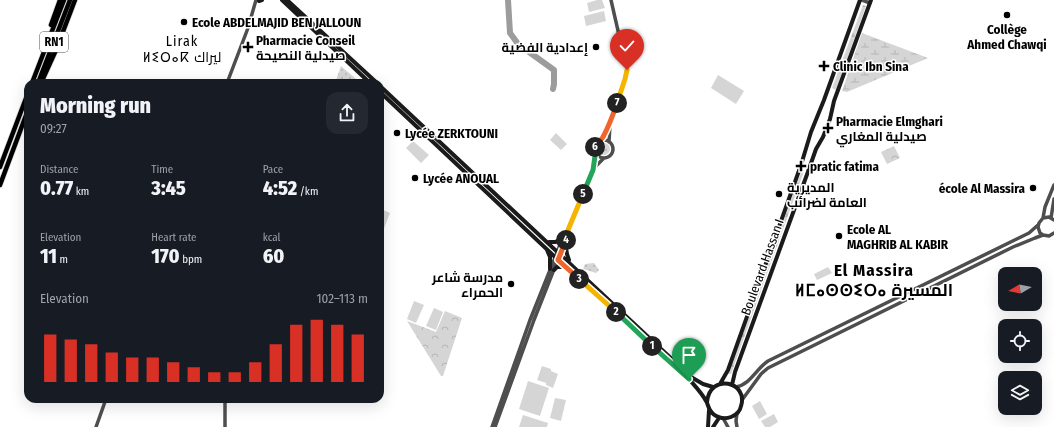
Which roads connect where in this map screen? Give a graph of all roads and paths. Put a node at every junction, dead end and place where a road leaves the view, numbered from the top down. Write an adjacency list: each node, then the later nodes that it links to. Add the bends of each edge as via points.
1 (60, 0): 11 (highway)
2 (64, 0): 12 (highway, RN1)
3 (70, 0): 13 (highway, RN1)
4 (75, 0): 14 (highway)
5 (259, 0): 15 (street)
6 (282, 0): 16 (main road)
7 (287, 0): 17 (main road)
8 (611, 0): 22 (street, via 627,70)
9 (861, 0): 10 (street); 45 (main road, Boulevard Hassan I)
10 (870, 2): 46 (main road, Boulevard Hassan I, via 834,101 830,119 816,149)
11 (32, 79)
12 (33, 79)
13 (41, 79)
14 (42, 79)
15 (228, 79)
16 (370, 79)
17 (370, 79)
18 (384, 90): 38 (main road)
19 (384, 96): 39 (main road)
20 (24, 104): 27 (highway)
21 (24, 121): 29 (highway)
22 (611, 122): 23 (street); 24 (street)
23 (602, 140): 24 (street); 25 (street, via 596,144)
24 (610, 142): 26 (street, via 612,152)
25 (595, 152): 26 (street); 28 (street)
26 (604, 158): 28 (street)
27 (0, 167)
28 (593, 170): 37 (street)
29 (0, 185)
30 (1054, 185): 32 (street)
31 (1054, 202): 33 (street)
32 (1043, 218): 33 (street); 34 (street)
33 (1052, 219)
34 (1038, 225): 36 (street); 48 (street, via 1029,233 768,361 745,383)
35 (1054, 233): 36 (street, via 1049,236)
36 (1043, 235): 49 (street, via 1013,247 769,367)
37 (564, 240): 38 (main road); 40 (street); 42 (main road)
38 (547, 242): 40 (main road)
39 (544, 246): 41 (main road); 44 (main road, via 550,257)
40 (559, 252): 41 (street); 42 (main road)
41 (556, 258): 43 (main road); 44 (street)
42 (571, 264): 47 (main road, via 691,377)
43 (568, 269): 44 (main road, via 560,266); 50 (main road, via 689,379)
44 (552, 270): 58 (street, via 530,320); 59 (street)
45 (720, 384): 46 (main road); 47 (main road)
46 (732, 385): 48 (main road)
47 (713, 387): 50 (main road)
48 (736, 387): 49 (main road, via 742,395)
49 (742, 400): 54 (main road)
50 (707, 402): 53 (main road)
51 (105, 403): 56 (street)
52 (225, 403): 57 (street)
53 (709, 409): 55 (main road); 60 (main road)
54 (737, 413): 55 (main road, via 729,418); 63 (street)
55 (721, 418): 61 (main road); 62 (street)
56 (96, 427)
57 (225, 427)
58 (492, 427)
59 (495, 427)
60 (708, 427)
61 (713, 427)
62 (728, 427)
63 (737, 427)

